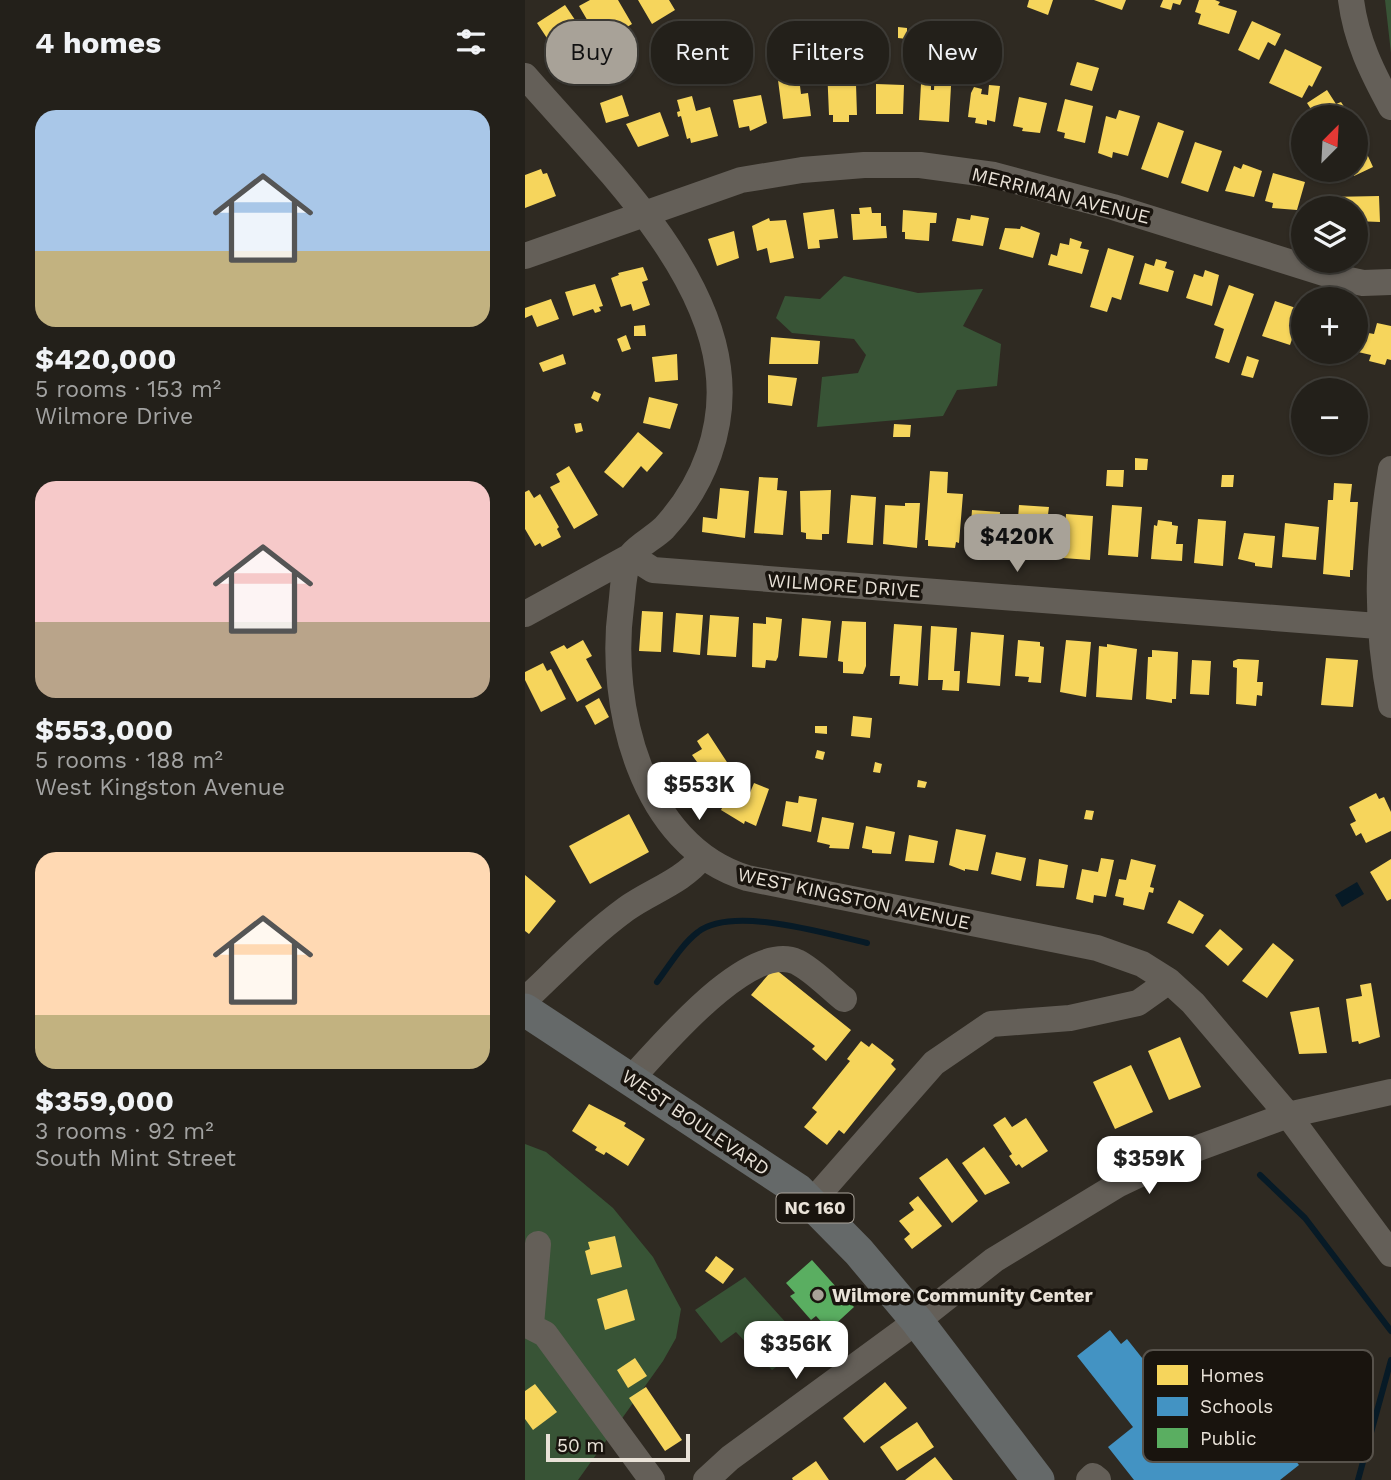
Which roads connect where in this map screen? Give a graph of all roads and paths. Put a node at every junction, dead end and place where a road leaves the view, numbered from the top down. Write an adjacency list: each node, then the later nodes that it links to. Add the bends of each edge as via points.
1 (1351, 0): 3 (street, via 1365,58)
2 (525, 76): 4 (street)
3 (1391, 107)
4 (642, 212): 5 (street, MERRIMAN AVENUE); 6 (street, MERRIMAN AVENUE, via 771,174 919,165 992,175 1101,203 1340,278); 8 (street, via 674,256 700,304 718,368 719,402 710,453 687,499)
5 (525, 256)
6 (1391, 282)
7 (1391, 469): 10 (street, via 1379,551)
8 (631, 556): 9 (street); 10 (street, WILMORE DRIVE, via 653,570); 12 (street, WEST KINGSTON AVENUE, via 619,621 620,684 628,727 654,798 685,843)
9 (525, 614)
10 (1385, 626): 11 (street)
11 (1391, 705)
12 (702, 857): 13 (street, WEST KINGSTON AVENUE, via 755,881 1097,948 1142,964); 15 (street, via 692,869 627,909 582,945)
13 (1169, 981): 19 (street, WEST KINGSTON AVENUE); 20 (street, via 1138,1003 1070,1018 991,1024 934,1063)
14 (844, 999): 17 (street, via 796,961 772,959 746,969)
15 (525, 1000)
16 (525, 1010): 17 (main road, WEST BOULEVARD / NC 160)
17 (631, 1079): 20 (main road, WEST BOULEVARD / NC 160)
18 (1391, 1092): 19 (street)
19 (1288, 1115): 22 (street, WEST KINGSTON AVENUE); 23 (street, via 1179,1155 1119,1184 994,1260)
20 (811, 1203): 23 (main road, WEST BOULEVARD / NC 160)
21 (538, 1244): 24 (street)
22 (1391, 1254)
23 (917, 1321): 26 (street); 27 (main road, WEST BOULEVARD / NC 160)
24 (528, 1324): 25 (street, via 545,1334)
25 (652, 1480)
26 (706, 1480)
27 (1038, 1480)
28 (1089, 1480): 29 (street, via 1093,1476)
29 (1098, 1480)

